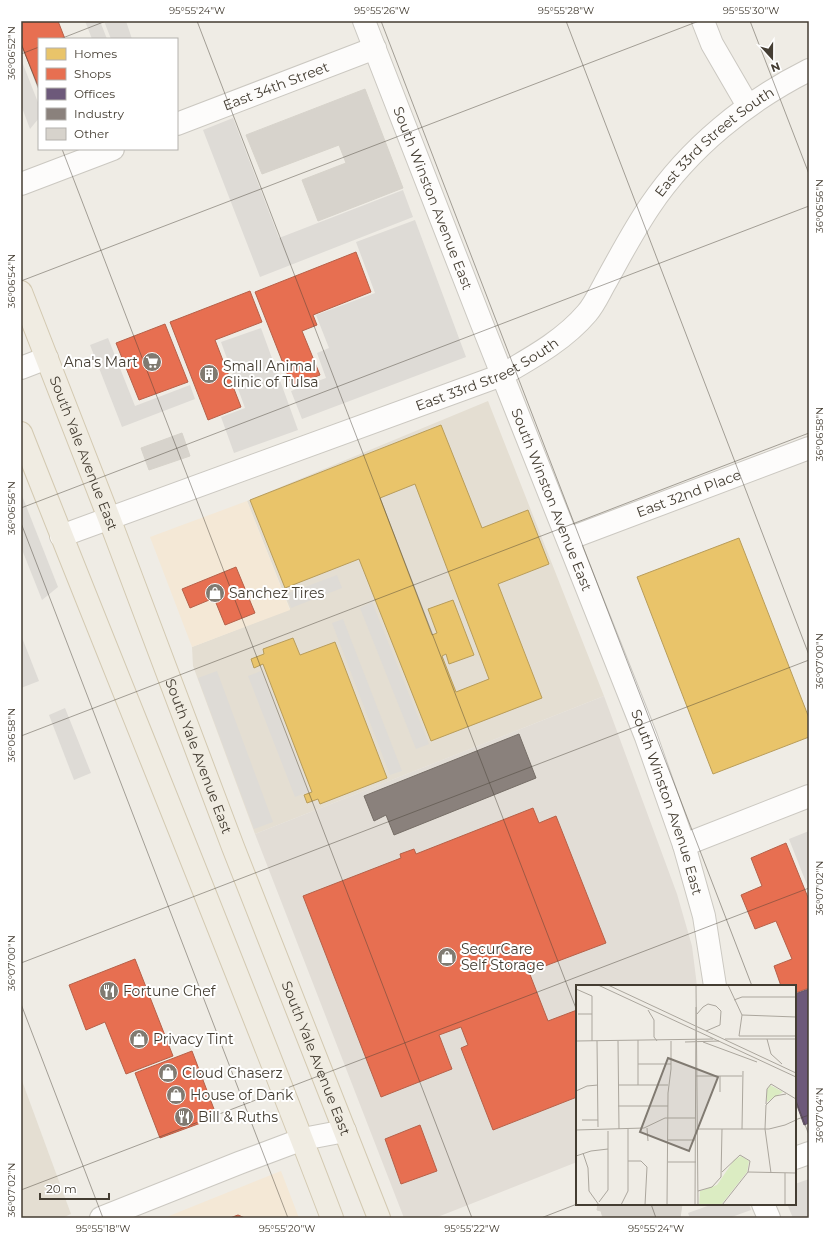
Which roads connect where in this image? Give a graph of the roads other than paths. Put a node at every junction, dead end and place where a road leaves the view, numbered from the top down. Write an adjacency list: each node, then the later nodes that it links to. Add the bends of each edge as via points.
1 (364, 21): 3 (street, South Winston Avenue East)
2 (703, 21): 5 (street, via 712,44)
3 (375, 48): 6 (street, East 34th Street); 12 (street, South Winston Avenue East)
4 (809, 70): 5 (street, East 33rd Street South)
5 (748, 106): 12 (street, East 33rd Street South, via 707,140 677,171 650,206 588,312 547,349)
6 (178, 124)
7 (110, 150): 8 (street)
8 (21, 184)
9 (21, 292): 10 (main road, South Yale Avenue East)
10 (47, 358): 11 (street); 15 (main road, South Yale Avenue East)
11 (21, 368)
12 (502, 375): 15 (street, East 33rd Street South); 17 (street, South Winston Avenue East)
13 (21, 433): 16 (main road)
14 (809, 448): 17 (street, East 32nd Place)
15 (109, 518): 16 (street, East 33rd Street South); 21 (main road, South Yale Avenue East, via 233,847)
16 (61, 536): 22 (main road)
17 (568, 539): 19 (street, South Winston Avenue East, via 646,737)
18 (809, 796): 19 (street)
19 (684, 844): 20 (street, South Winston Avenue East, via 704,916)
20 (715, 985)
21 (345, 1131): 22 (street); 28 (main road, South Yale Avenue East)
22 (302, 1139): 26 (street); 27 (main road)
23 (809, 1153): 24 (street)
24 (796, 1158)
25 (763, 1205): 29 (street)
26 (102, 1218)
27 (332, 1218)
28 (379, 1218)
29 (769, 1218)

